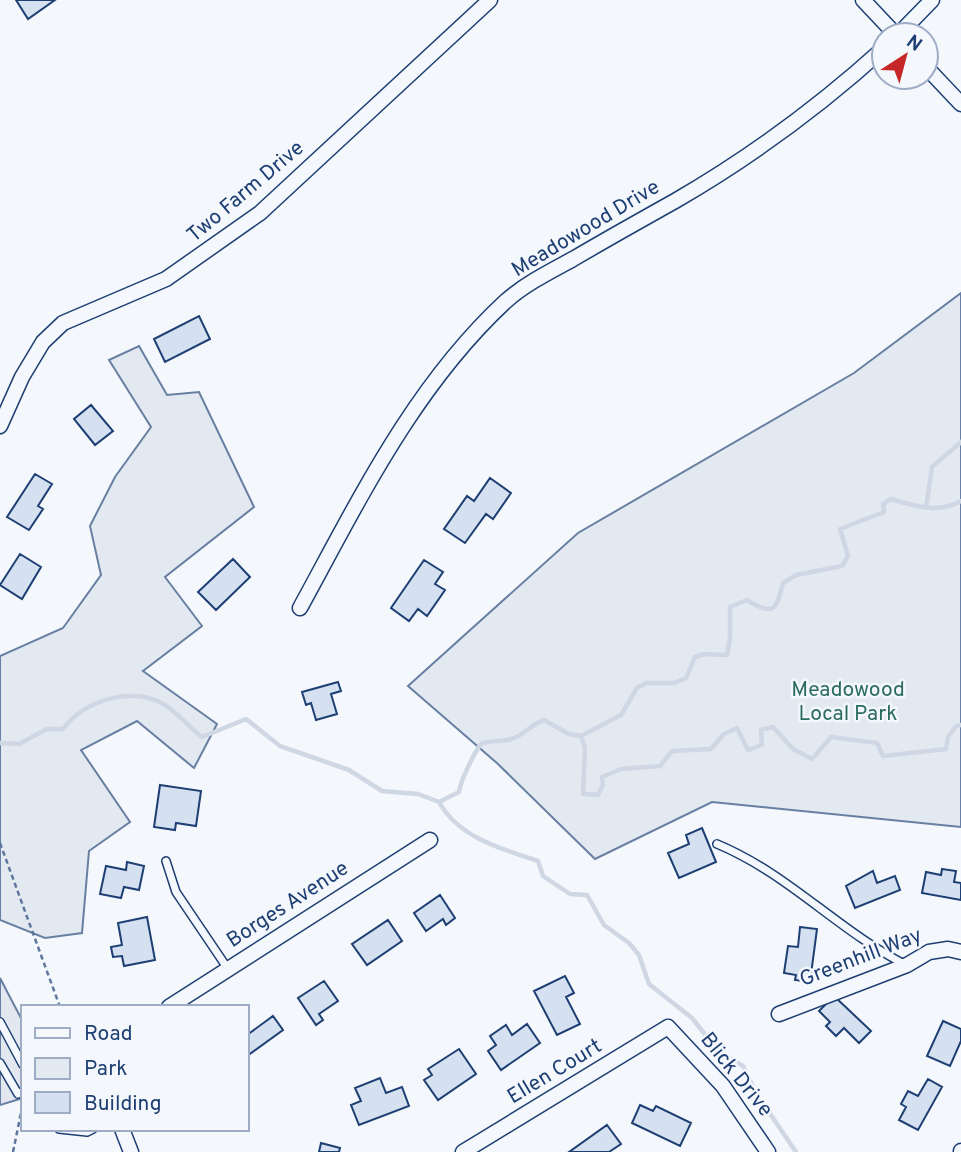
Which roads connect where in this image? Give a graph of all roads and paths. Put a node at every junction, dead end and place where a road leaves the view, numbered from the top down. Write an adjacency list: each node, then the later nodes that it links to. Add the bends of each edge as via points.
1 (490, 0): 9 (street, Two Farm Drive, via 260,213 166,279 63,323 43,342)
2 (863, 0): 4 (street)
3 (932, 0): 5 (street)
4 (883, 21)
5 (911, 21)
6 (870, 61): 10 (street, Meadowood Drive, via 781,135 508,300 422,398 371,478)
7 (940, 82): 8 (street)
8 (961, 104)
9 (0, 426)
10 (300, 608)
11 (430, 839): 17 (street, Borges Avenue)
12 (0, 843): 18 (path)
13 (717, 844): 16 (lane, via 789,882 875,949)
14 (166, 861): 17 (lane, via 176,892)
15 (961, 952): 16 (street, Greenhill Way, via 929,952)
16 (907, 965): 20 (street, Greenhill Way)
17 (228, 969): 19 (street, Borges Avenue)
18 (59, 1005)
19 (172, 1005)
20 (779, 1014)
21 (0, 1022): 23 (lane)
22 (668, 1027): 30 (street, Ellen Court); 31 (street, Blick Drive, via 723,1086)
23 (21, 1061)
24 (0, 1063): 25 (lane)
25 (21, 1092)
26 (21, 1113): 28 (path)
27 (123, 1131): 29 (street)
28 (13, 1152)
29 (131, 1152)
30 (463, 1152)
31 (768, 1152)

